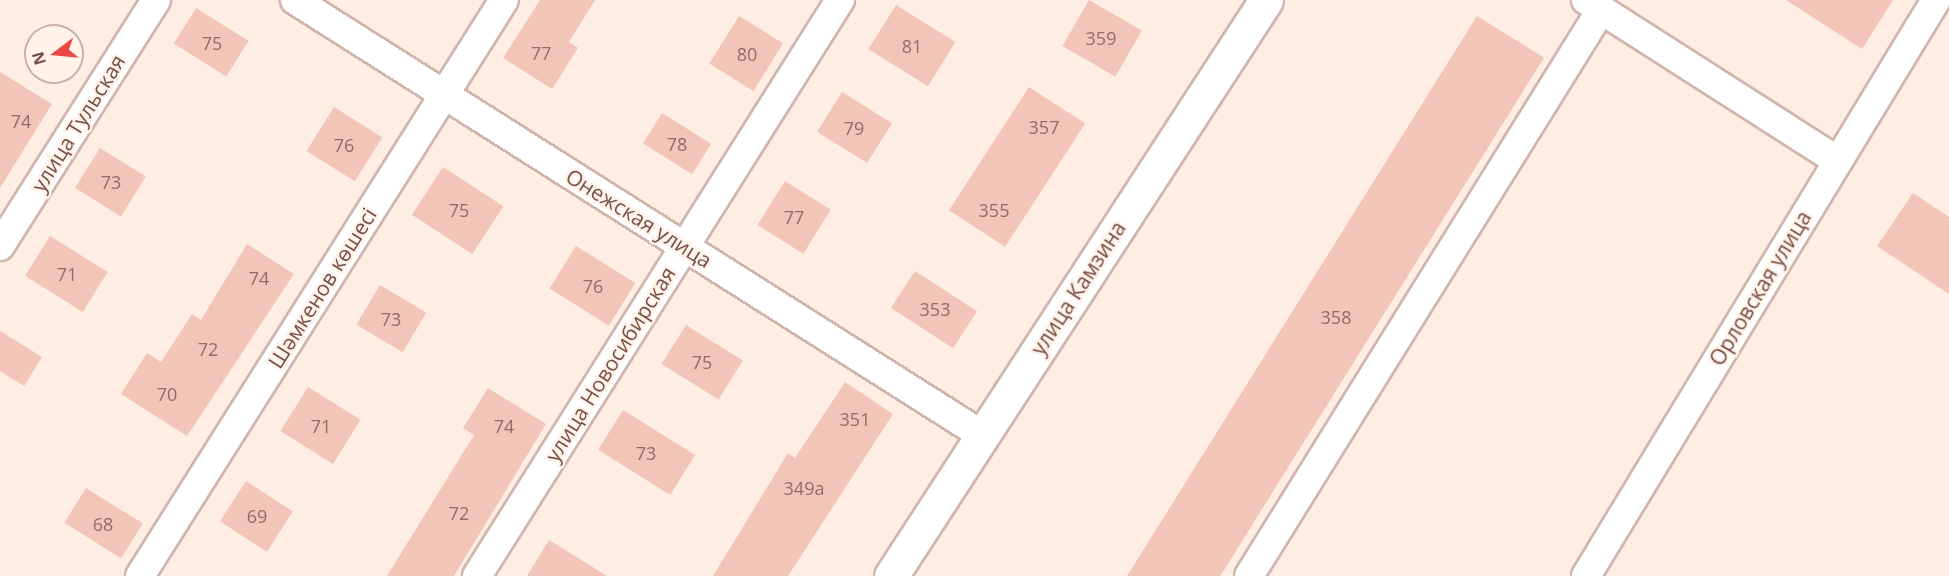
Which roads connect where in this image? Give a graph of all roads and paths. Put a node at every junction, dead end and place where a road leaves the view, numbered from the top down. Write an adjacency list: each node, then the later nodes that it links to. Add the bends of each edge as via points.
1 (156, 0): 10 (street, улица Тульская)
2 (295, 0): 8 (street, Онежская улица)
3 (504, 0): 8 (street, Шәмкенов көшесі)
4 (840, 0): 11 (street, улица Новосибирская)
5 (1266, 0): 12 (main road, улица Камзина)
6 (1936, 0): 9 (street, Орловская улица)
7 (1594, 5): 9 (street); 16 (street)
8 (445, 94): 11 (street, Онежская улица); 13 (street, Шәмкенов көшесі)
9 (1836, 160): 17 (street, Орловская улица)
10 (0, 246)
11 (684, 246): 12 (street, Онежская улица); 14 (street, улица Новосибирская)
12 (982, 435): 15 (main road, улица Камзина)
13 (140, 576)
14 (477, 576)
15 (891, 576)
16 (1249, 576)
17 (1586, 576)

